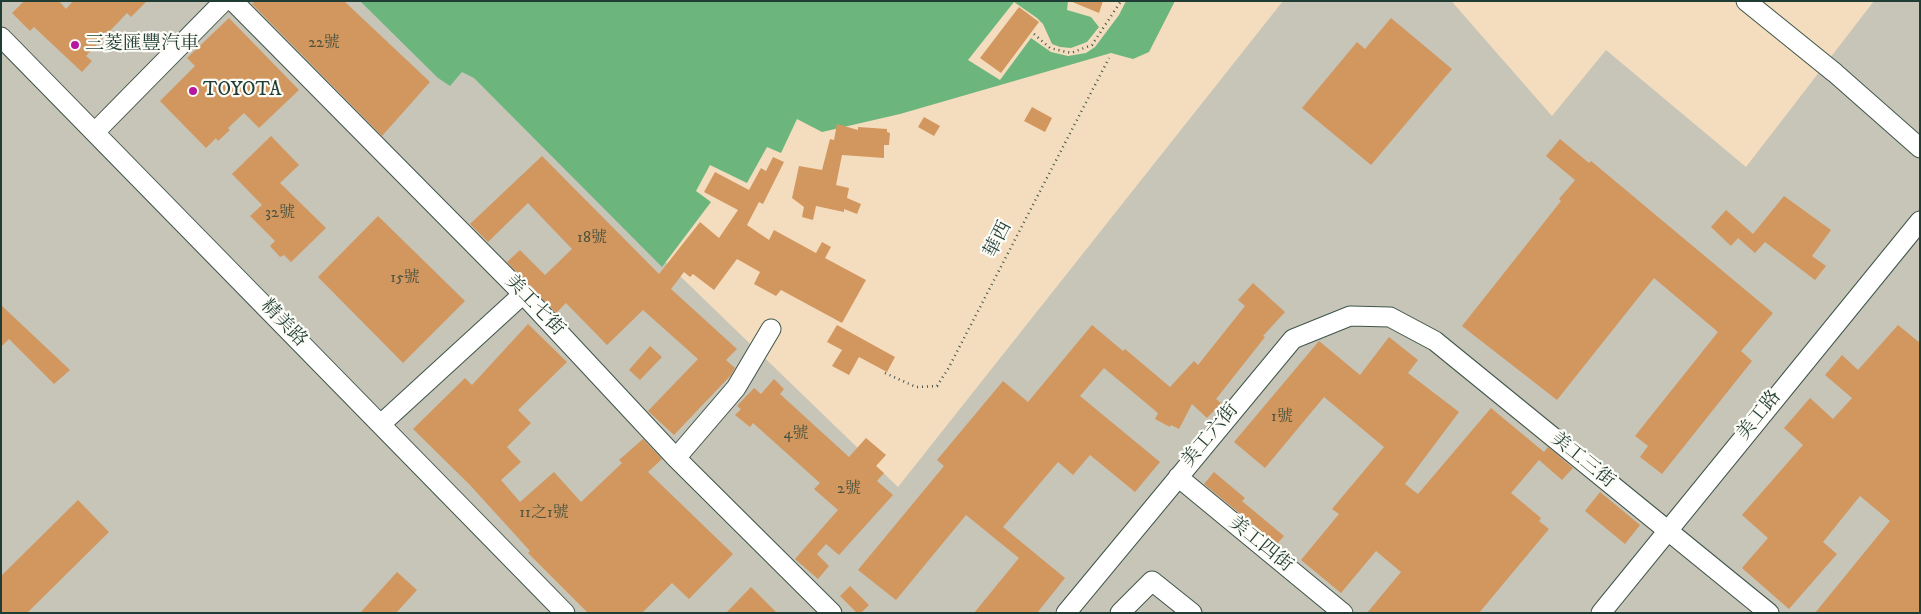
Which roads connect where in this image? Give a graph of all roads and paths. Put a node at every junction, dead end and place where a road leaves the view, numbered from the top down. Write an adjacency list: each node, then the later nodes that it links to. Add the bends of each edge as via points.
1 (224, 1): 8 (street)
2 (232, 1): 11 (street, 美工七街)
3 (1121, 1): 5 (path, via 1092,45 1071,53 1050,48)
4 (1746, 1): 9 (street)
5 (1034, 34)
6 (1, 37): 8 (street, 精美路)
7 (1109, 58): 14 (path, 華西, via 937,386 916,387)
8 (95, 132): 15 (street, 精美路)
9 (1920, 148)
10 (1920, 221): 18 (street, 美工路)
11 (523, 294): 15 (street); 16 (street, 美工七街)
12 (1390, 317): 17 (street, 美工六街, via 1350,316 1293,339); 18 (street, 美工三街, via 1435,341)
13 (771, 329): 16 (street, via 736,388)
14 (885, 373)
15 (381, 424): 19 (street, 精美路)
16 (676, 458): 20 (street, 美工七街)
17 (1178, 477): 21 (street, 美工六街); 24 (street, 美工四街)
18 (1666, 530): 25 (street, 美工路); 26 (street, 美工三街)
19 (565, 613)
20 (832, 613)
21 (1066, 613)
22 (1120, 613): 23 (street, via 1152,581)
23 (1192, 613)
24 (1342, 613)
25 (1600, 613)
26 (1769, 613)

